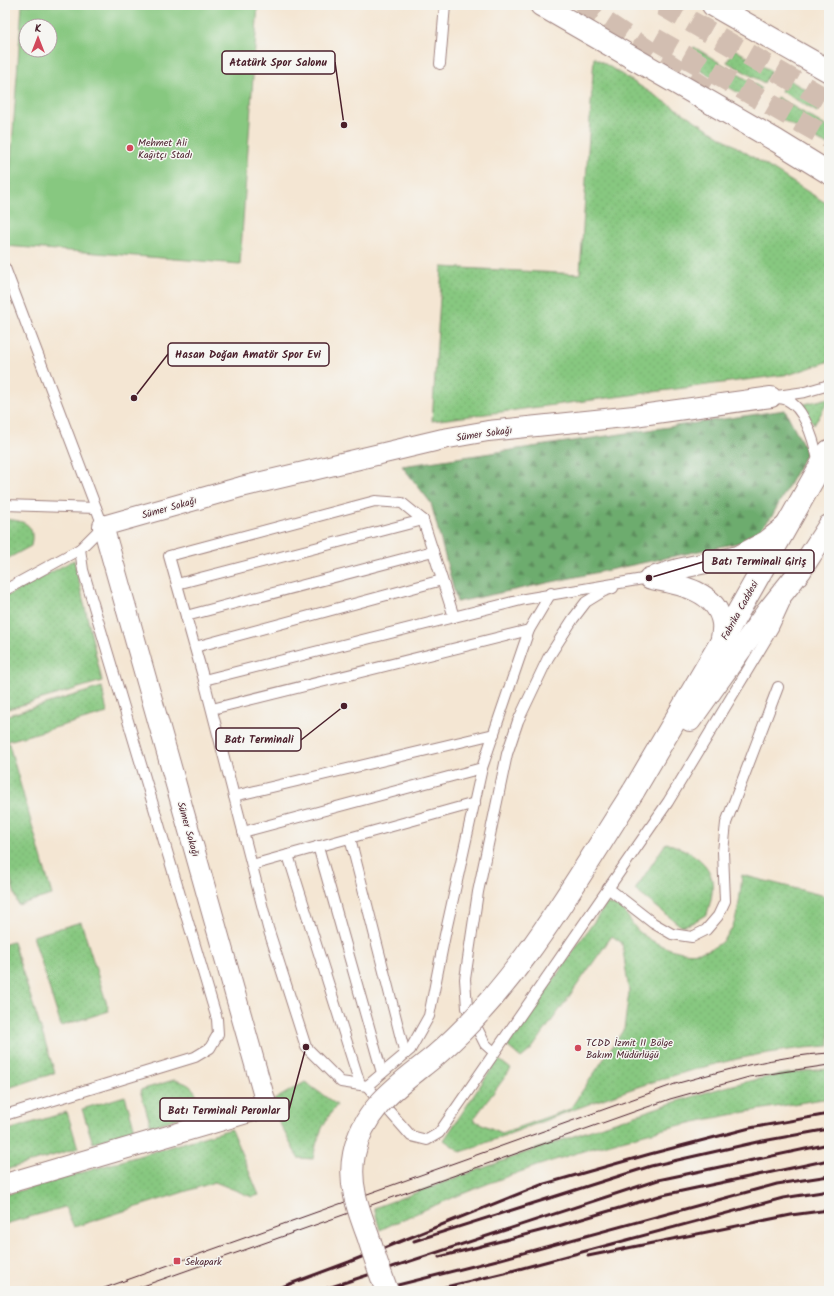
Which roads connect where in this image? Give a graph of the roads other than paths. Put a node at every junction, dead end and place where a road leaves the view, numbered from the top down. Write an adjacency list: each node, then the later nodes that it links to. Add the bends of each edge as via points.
1 (445, 5): 4 (lane)
2 (541, 5): 6 (main road)
3 (713, 5): 5 (main road)
4 (440, 64)
5 (829, 71)
6 (829, 173)
7 (5, 268): 12 (lane)
8 (829, 385): 9 (lane, Sümer Sokağı)
9 (771, 397): 10 (lane, via 787,400 796,407); 12 (street, Sümer Sokağı, via 634,416 488,431 443,439 241,487)
10 (824, 459): 14 (main road, Fabrika Caddesi)
11 (5, 505): 12 (lane)
12 (100, 517): 16 (lane); 48 (street, Sümer Sokağı, via 267,1107)
13 (423, 520): 17 (lane); 21 (lane); 21 (lane, via 402,503 375,502 169,556)
14 (785, 526): 19 (street, via 766,541 738,556); 27 (main road, Fabrika Caddesi)
15 (829, 526): 18 (main road)
16 (80, 549): 22 (lane); 47 (lane, via 83,570 217,1019 218,1034 210,1048 195,1057)
17 (432, 551): 20 (lane); 24 (lane)
18 (800, 571): 34 (main road, via 768,611 678,737); 42 (lane, via 773,628 672,795)
19 (649, 578): 23 (lane); 27 (street, via 686,586 710,601 718,610 722,624); 43 (lane, via 604,591 586,602 548,658 518,721 507,754 478,892 465,980 467,1008 485,1044)
20 (442, 580): 25 (lane); 28 (lane)
21 (177, 584): 24 (lane)
22 (5, 590)
23 (552, 594): 25 (lane); 26 (lane)
24 (186, 616): 28 (lane)
25 (454, 617): 29 (lane)
26 (529, 630): 31 (lane); 32 (lane)
27 (720, 644): 34 (main road, Fabrika Caddesi)
28 (195, 647): 29 (lane)
29 (204, 680): 31 (lane)
30 (778, 687): 42 (lane, via 726,823 723,852 725,900 718,916 706,930 692,937 672,934 652,923)
31 (212, 709): 35 (lane)
32 (494, 734): 33 (lane); 35 (lane)
33 (482, 768): 36 (lane); 37 (lane)
34 (633, 792): 49 (main road, bridge, via 519,965 488,1003 446,1046 385,1097 367,1118 358,1136 351,1174 353,1192)
35 (234, 796): 37 (lane)
36 (475, 803): 38 (lane); 44 (lane, via 429,1016 410,1050)
37 (243, 832): 41 (lane)
38 (350, 838): 39 (lane); 44 (lane)
39 (318, 846): 40 (lane); 45 (lane)
40 (288, 854): 41 (lane); 46 (lane)
41 (252, 865): 46 (lane, via 268,928 306,1047 341,1082)
42 (608, 888): 43 (lane)
43 (494, 1052): 46 (lane, via 439,1133 427,1140 411,1136)
44 (405, 1054): 45 (lane)
45 (382, 1073): 46 (lane)
46 (363, 1085)
47 (5, 1115)
48 (5, 1184)
49 (387, 1291)

